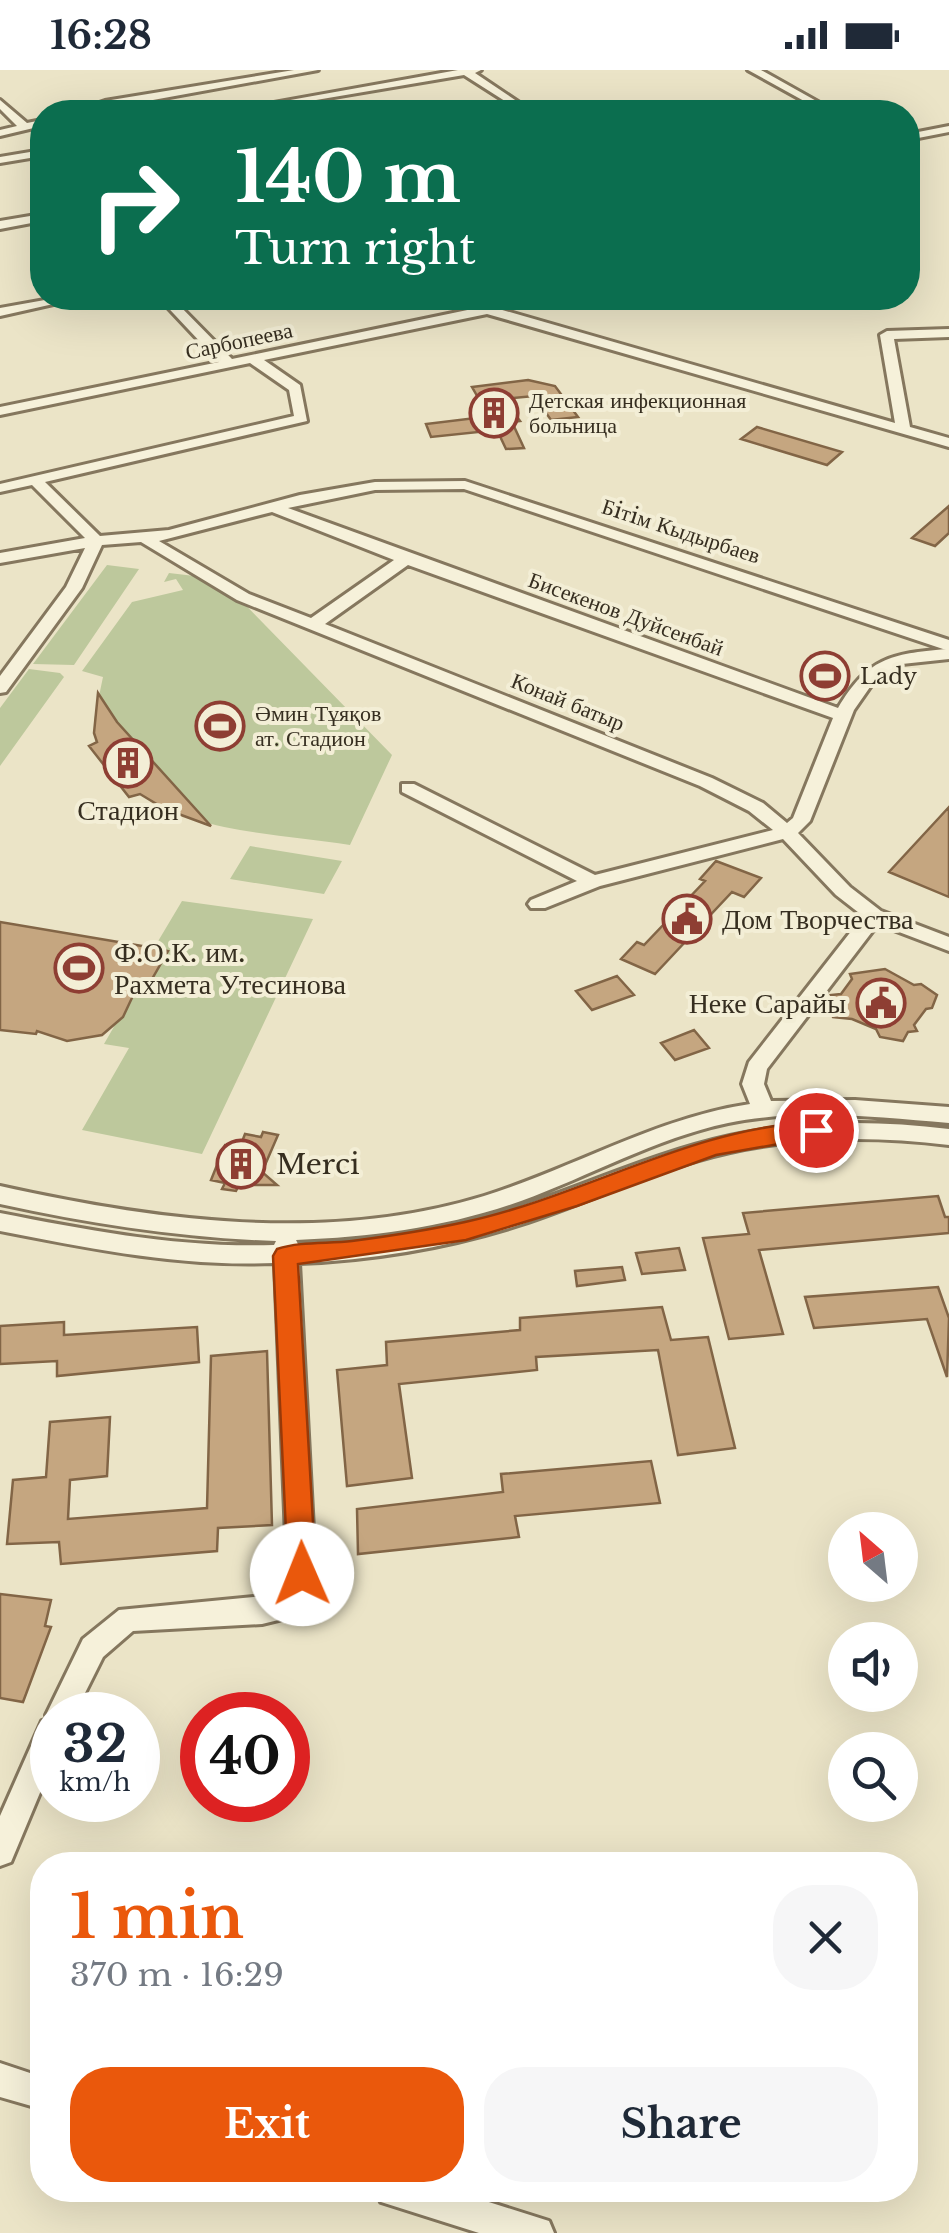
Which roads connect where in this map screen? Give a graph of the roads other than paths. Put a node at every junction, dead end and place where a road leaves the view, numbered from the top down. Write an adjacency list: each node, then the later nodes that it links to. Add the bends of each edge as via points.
1 (200, 70): 5 (street)
2 (313, 70): 5 (street)
3 (752, 70): 10 (street)
4 (468, 71): 8 (street); 9 (street)
5 (216, 86): 6 (street); 7 (street)
6 (130, 100)
7 (233, 100)
8 (308, 100)
9 (510, 100)
10 (808, 100)
11 (0, 103): 13 (street)
12 (30, 127): 13 (street)
13 (26, 128): 15 (street)
14 (949, 128): 16 (street)
15 (0, 133)
16 (920, 134)
17 (30, 155): 18 (street)
18 (0, 160)
19 (30, 220): 20 (street)
20 (0, 225)
21 (30, 306): 24 (street)
22 (177, 310): 27 (street)
23 (487, 310): 26 (street, Сарбопеева); 29 (street)
24 (0, 312)
25 (949, 334): 29 (street, via 887,335)
26 (252, 358): 27 (street, Сарбопеева); 31 (street, via 295,388 302,418)
27 (228, 363): 28 (street, Сарбопеева)
28 (0, 411)
29 (903, 430): 30 (street)
30 (949, 443)
31 (35, 480): 32 (street); 35 (street)
32 (0, 488)
33 (272, 507): 34 (street, Бiтiм Кыдырбаев); 37 (street, Бисекенов Дуйсенбай); 39 (street, Бiтiм Кыдырбаев, via 374,486 465,484)
34 (146, 538): 35 (street, Бiтiм Кыдырбаев); 38 (street, Конай батыр, via 243,597)
35 (96, 541): 36 (street, Бiтiм Кыдырбаев); 41 (street, via 74,588)
36 (0, 558)
37 (406, 560): 38 (street); 43 (street, Бисекенов Дуйсенбай)
38 (314, 624): 45 (street, Конай батыр, via 706,782)
39 (949, 645)
40 (949, 654): 43 (street, via 885,664 866,677)
41 (8, 664): 42 (street)
42 (0, 688)
43 (844, 716): 45 (street, via 801,821)
44 (408, 788): 46 (street)
45 (787, 832): 46 (street); 48 (street, Конай батыр)
46 (592, 882): 47 (street)
47 (538, 904)
48 (874, 915): 49 (street, Конай батыр); 50 (street, via 757,1066 752,1084)
49 (949, 944)
50 (764, 1110): 51 (street, via 814,1106); 55 (street, via 698,1122 452,1212)
51 (949, 1114)
52 (949, 1136): 55 (street, via 785,1132 716,1146 466,1231 351,1250)
53 (0, 1194): 55 (street, via 88,1216)
54 (0, 1222): 55 (street, via 147,1249)
55 (286, 1244): 56 (street, via 302,1587 292,1604 277,1608 129,1619 85,1656)
56 (70, 1692)
57 (30, 1781): 58 (street)
58 (0, 1850)
59 (0, 2080): 60 (street)
60 (30, 2089)
61 (433, 2202): 62 (street)
62 (537, 2233)

